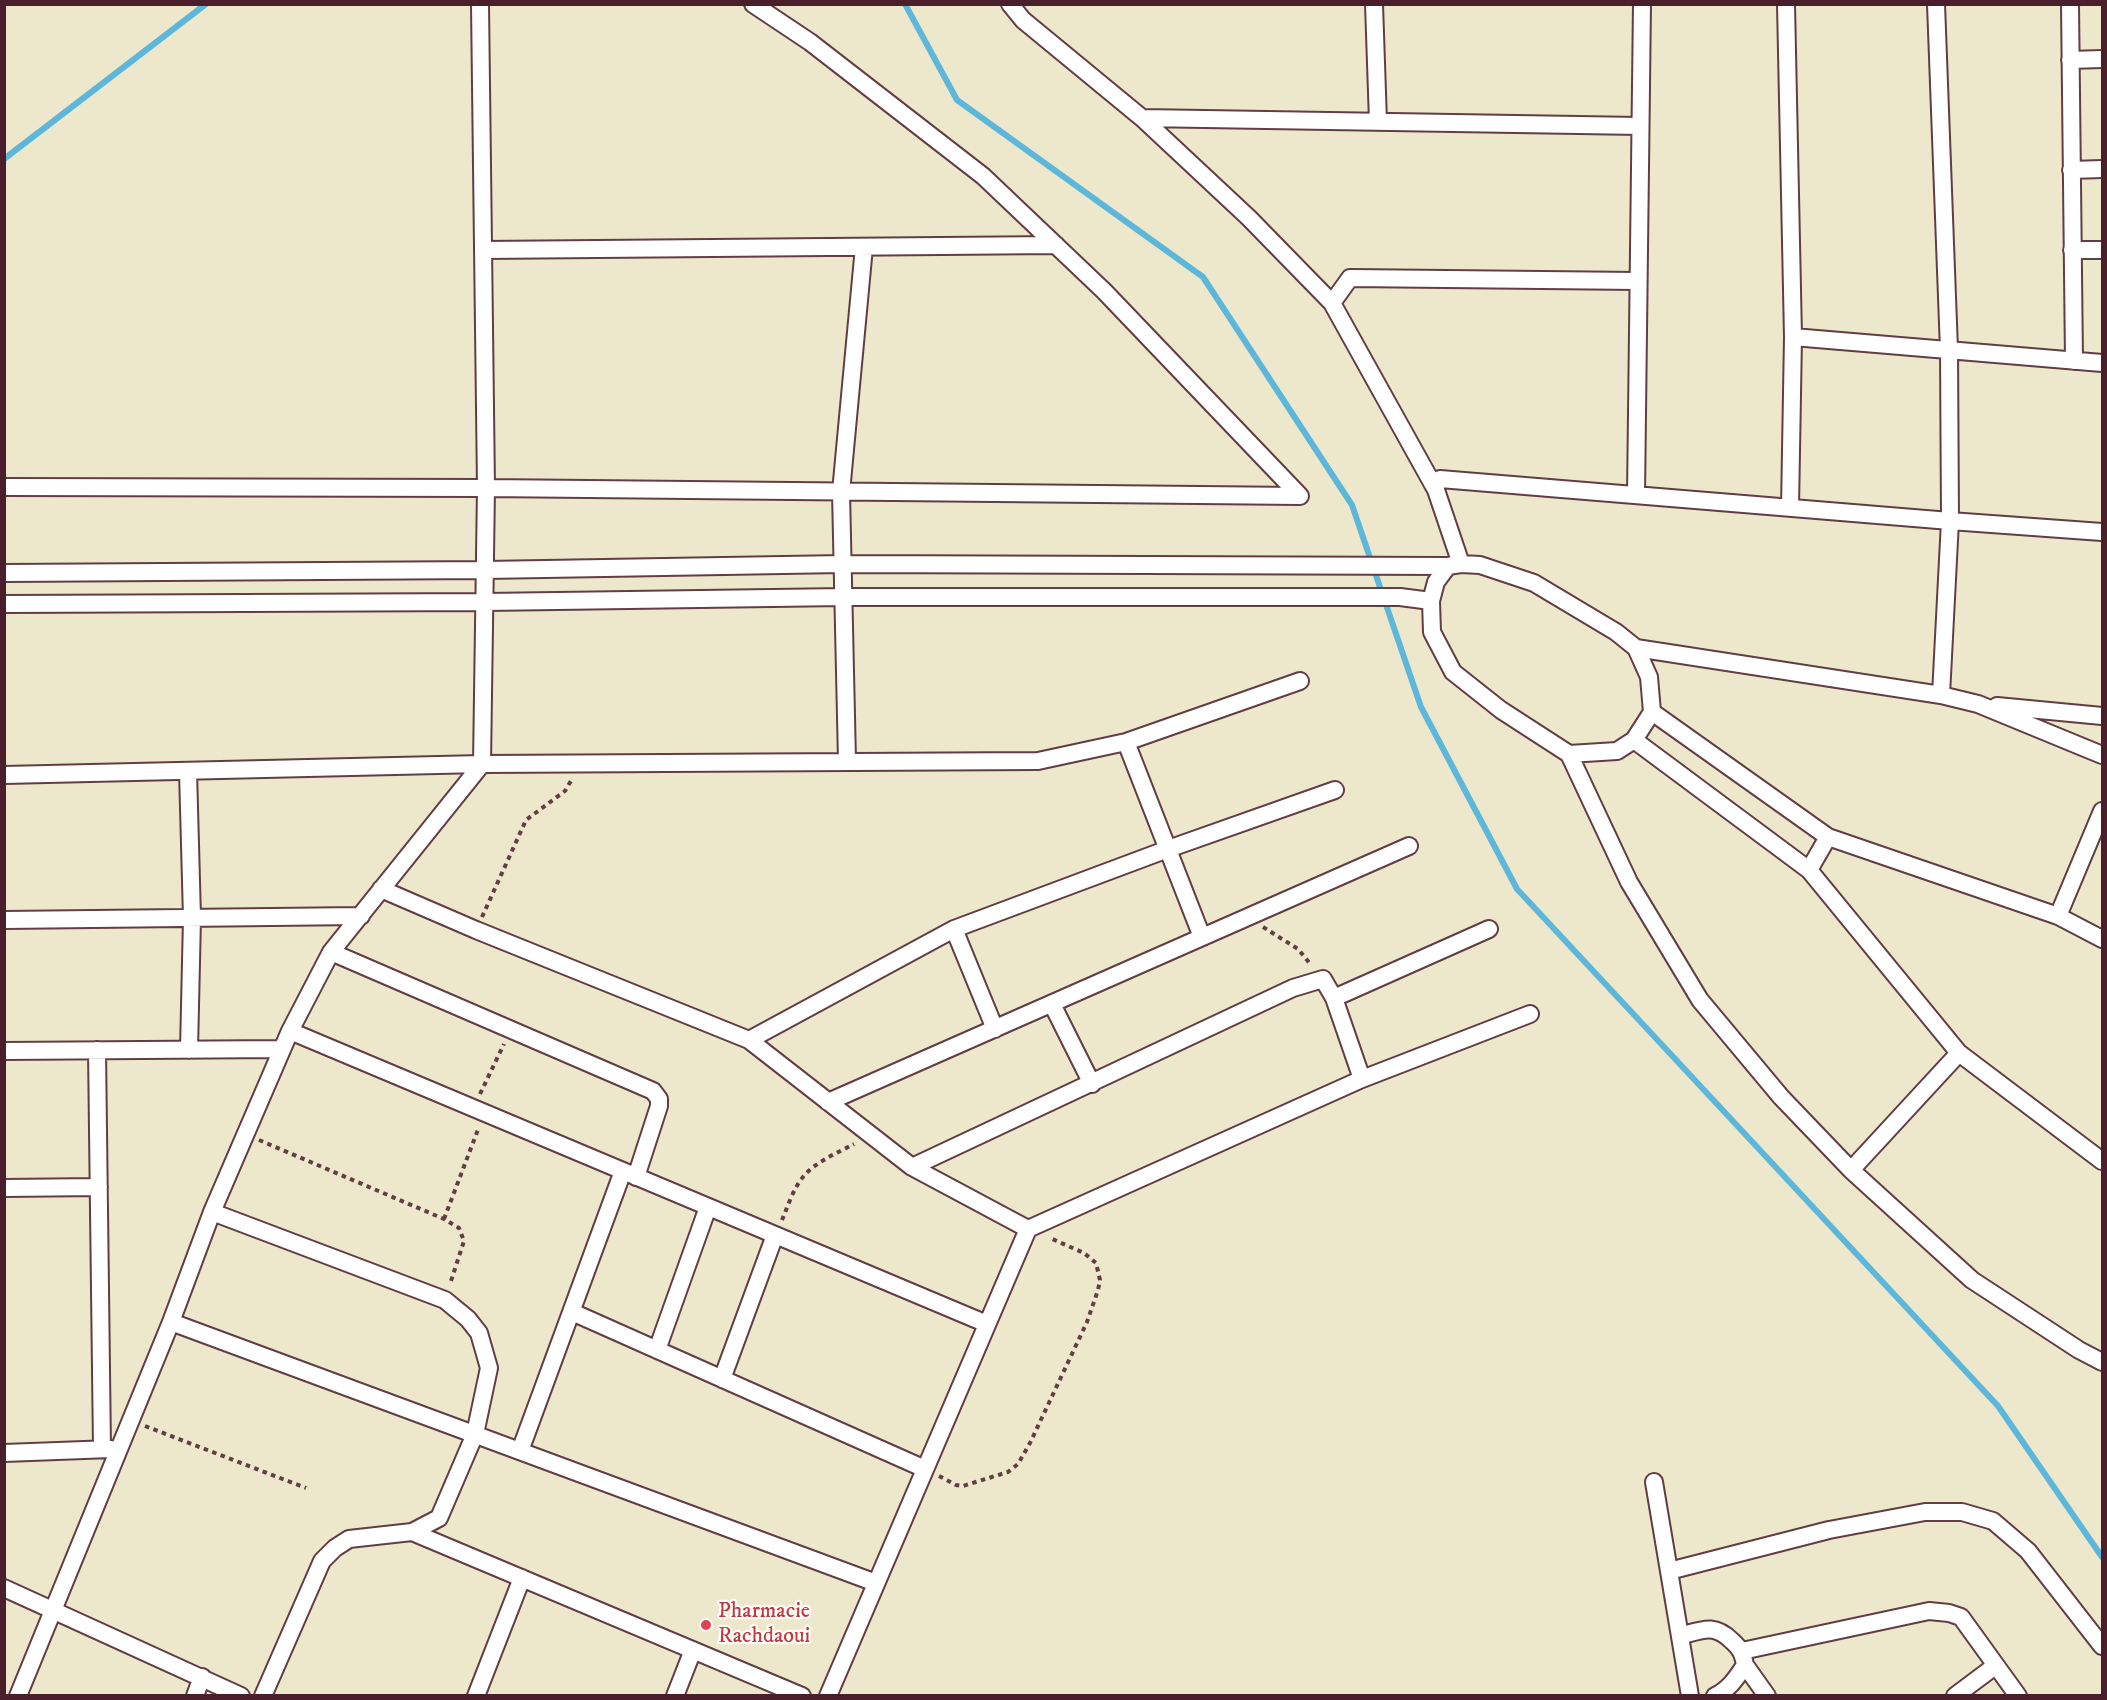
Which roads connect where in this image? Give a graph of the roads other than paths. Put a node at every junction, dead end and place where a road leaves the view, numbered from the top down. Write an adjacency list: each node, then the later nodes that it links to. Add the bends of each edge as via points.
1 (480, 4): 18 (street)
2 (753, 4): 16 (street, via 810,42 983,176)
3 (1010, 4): 11 (street, via 1023,20)
4 (1374, 4): 12 (street)
5 (1642, 4): 13 (street)
6 (1786, 4): 23 (street)
7 (1936, 4): 24 (street)
8 (2070, 4): 10 (street)
9 (2103, 59): 10 (street)
10 (2070, 60): 15 (street)
11 (1142, 118): 12 (street); 22 (street)
12 (1378, 122): 13 (street)
13 (1640, 126): 21 (street)
14 (2103, 169): 15 (street)
15 (2072, 170): 19 (street)
16 (1056, 245): 17 (street); 30 (street, via 1300,496)
17 (864, 247): 18 (street); 30 (street)
18 (483, 250): 28 (street)
19 (2072, 250): 20 (street); 25 (street)
20 (2103, 250)
21 (1638, 281): 22 (street, via 1350,278); 31 (street)
22 (1332, 303): 29 (street)
23 (1793, 337): 24 (street); 32 (street)
24 (1949, 350): 25 (street); 33 (street)
25 (2074, 361): 26 (street)
26 (2103, 363)
27 (4, 487): 28 (street)
28 (486, 488): 30 (street); 37 (street)
29 (1436, 490): 31 (street, via 1440,479 1446,478); 36 (street)
30 (841, 492): 35 (street)
31 (1636, 495): 32 (street)
32 (1790, 508): 33 (street)
33 (1950, 521): 34 (street); 45 (street)
34 (2103, 532)
35 (843, 564): 36 (street); 37 (street); 39 (street)
36 (1455, 565): 40 (street, via 1436,582); 43 (street, via 1480,565 1534,583)
37 (485, 570): 38 (street); 41 (street)
38 (4, 573)
39 (844, 597): 40 (street, via 1400,597); 41 (street); 53 (street)
40 (1431, 601): 51 (street, via 1432,632 1453,672 1501,710)
41 (485, 602): 42 (street); 54 (street)
42 (4, 604)
43 (1636, 648): 45 (street); 47 (street, via 1648,677)
44 (1300, 681): 50 (street)
45 (1941, 695): 46 (street)
46 (1978, 704): 48 (street); 52 (street)
47 (1652, 712): 49 (street); 59 (street)
48 (2103, 716)
49 (1634, 740): 51 (street, via 1617,751); 62 (street)
50 (1126, 742): 53 (street, via 1038,760); 61 (street)
51 (1569, 754): 89 (street, via 1629,882 1700,1000 1781,1097)
52 (2103, 755)
53 (847, 761): 54 (street)
54 (482, 764): 55 (street); 63 (street)
55 (188, 771): 56 (street); 66 (street)
56 (4, 775)
57 (1335, 790): 61 (street)
58 (2103, 811): 65 (street)
59 (1827, 837): 62 (street); 65 (street)
60 (1409, 846): 70 (street)
61 (1168, 849): 68 (street); 70 (street)
62 (1809, 870): 83 (street)
63 (381, 890): 64 (street); 78 (street)
64 (361, 916): 66 (street); 72 (street)
65 (2058, 916): 71 (street)
66 (192, 918): 67 (street); 81 (street)
67 (4, 920)
68 (954, 928): 76 (street); 78 (street)
69 (1489, 929): 73 (street)
70 (1202, 937): 74 (street)
71 (2103, 939)
72 (331, 952): 77 (street); 90 (street, via 653,1091 658,1106)
73 (1334, 998): 84 (street); 85 (street, via 1323,979 1293,988)
74 (1052, 1004): 76 (street); 85 (street)
75 (1530, 1014): 84 (street)
76 (995, 1029): 86 (street)
77 (290, 1031): 79 (street); 90 (street)
78 (750, 1040): 86 (street)
79 (281, 1049): 81 (street); 94 (street)
80 (97, 1050): 81 (street); 82 (street); 91 (street)
81 (189, 1050)
82 (4, 1051)
83 (1959, 1053): 87 (street); 89 (street)
84 (1362, 1078): 95 (street)
85 (1092, 1084): 88 (street)
86 (828, 1102): 88 (street)
87 (2103, 1161)
88 (912, 1167): 95 (street)
89 (1851, 1170): 101 (street, via 1972,1280)
90 (630, 1174): 93 (street); 97 (street)
91 (99, 1187): 92 (street); 104 (street)
92 (4, 1188)
93 (708, 1207): 96 (street); 100 (street)
94 (212, 1212): 98 (street); 103 (street, via 445,1300 468,1319 479,1333 489,1368)
95 (1028, 1228): 99 (street)
96 (776, 1236): 99 (street); 102 (street)
97 (572, 1312): 100 (street); 105 (street)
98 (171, 1322): 103 (street); 104 (street, via 130,1420)
99 (987, 1324): 107 (street)
100 (657, 1350): 102 (street)
101 (2103, 1362)
102 (722, 1379): 107 (street)
103 (475, 1434): 105 (street); 109 (street, via 440,1518)
104 (110, 1449): 106 (street); 114 (street)
105 (520, 1451): 112 (street)
106 (4, 1453)
107 (925, 1469): 112 (street)
108 (1654, 1482): 110 (street)
109 (412, 1532): 111 (street); 124 (street, via 349,1539 322,1561)
110 (1669, 1571): 115 (street); 116 (street, via 1829,1530 1925,1512 1962,1512 1993,1521 2028,1551)
111 (522, 1578): 117 (street); 125 (street)
112 (876, 1583): 128 (street)
113 (4, 1588): 114 (street)
114 (52, 1610): 120 (street); 121 (street)
115 (1680, 1636): 118 (street, via 1704,1629 1722,1631); 129 (street)
116 (2103, 1646)
117 (693, 1650): 126 (street); 127 (street)
118 (1744, 1658): 119 (street, via 1929,1611 1961,1617); 130 (street, via 1736,1680); 131 (street)
119 (1995, 1666): 132 (street); 133 (street)
120 (202, 1677): 122 (street); 123 (street)
121 (18, 1695)
122 (195, 1695)
123 (241, 1695)
124 (263, 1695)
125 (476, 1695)
126 (675, 1695)
127 (802, 1695)
128 (828, 1695)
129 (1690, 1695)
130 (1715, 1695)
131 (1767, 1695)
132 (1955, 1695)
133 (2018, 1695)

